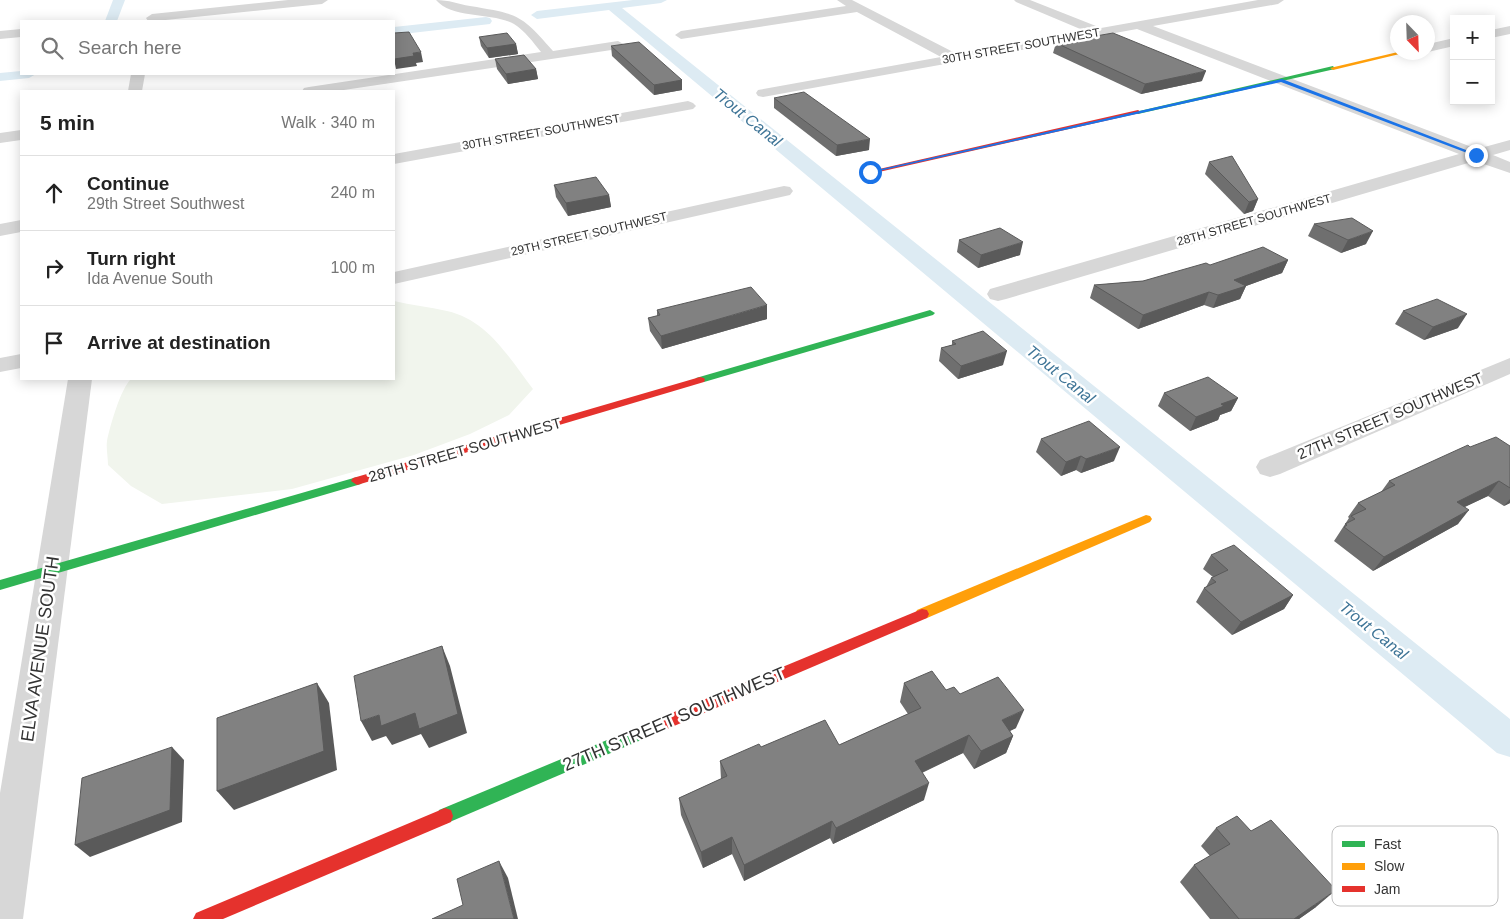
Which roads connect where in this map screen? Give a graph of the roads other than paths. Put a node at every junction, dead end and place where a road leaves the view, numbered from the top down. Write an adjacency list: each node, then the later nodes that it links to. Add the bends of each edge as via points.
1 (322, 0): 7 (street)
2 (442, 0): 22 (street, via 519,22)
3 (843, 0): 8 (street)
4 (1020, 0): 14 (street)
5 (1196, 0): 9 (street)
6 (1278, 0): 9 (street, 30TH STREET SOUTHWEST)
7 (266, 6): 10 (street); 11 (street)
8 (860, 8): 18 (street); 24 (street)
9 (1225, 10): 12 (street, 30TH STREET SOUTHWEST)
10 (152, 18)
11 (268, 20)
12 (1138, 25): 14 (street, 30TH STREET SOUTHWEST); 29 (street)
13 (1510, 30): 16 (street)
14 (1100, 32): 24 (street, 30TH STREET SOUTHWEST)
15 (20, 33): 17 (street)
16 (1495, 33)
17 (0, 35)
18 (681, 35)
19 (1450, 43): 21 (street)
20 (618, 45): 22 (street)
21 (1435, 46)
22 (550, 55): 25 (street)
23 (1390, 56): 29 (street)
24 (954, 58): 32 (street, 30TH STREET SOUTHWEST)
25 (395, 74)
26 (138, 75): 30 (street)
27 (387, 75): 28 (street)
28 (354, 79): 31 (street)
29 (1282, 80): 37 (street); 40 (street)
30 (136, 90)
31 (313, 90)
32 (763, 93)
33 (688, 106): 38 (street, 30TH STREET SOUTHWEST)
34 (20, 135): 35 (street)
35 (0, 138)
36 (1510, 145): 37 (street, 28TH STREET SOUTHWEST)
37 (1476, 155): 39 (street); 45 (street, 28TH STREET SOUTHWEST)
38 (395, 159)
39 (1510, 168)
40 (870, 172)
41 (784, 191): 44 (street, 29TH STREET SOUTHWEST)
42 (20, 226): 43 (street)
43 (0, 230)
44 (395, 278)
45 (998, 294)
46 (930, 313): 53 (street, 28TH STREET SOUTHWEST)
47 (20, 361): 49 (street)
48 (1510, 364): 51 (street, 27TH STREET SOUTHWEST)
49 (0, 365)
50 (80, 380): 53 (street, ELVA AVENUE SOUTH)
51 (1270, 467)
52 (1146, 519): 56 (street, 27TH STREET SOUTHWEST)
53 (52, 570): 54 (street, 28TH STREET SOUTHWEST); 55 (street, ELVA AVENUE SOUTH)
54 (0, 585)
55 (1, 919)
56 (202, 919)

